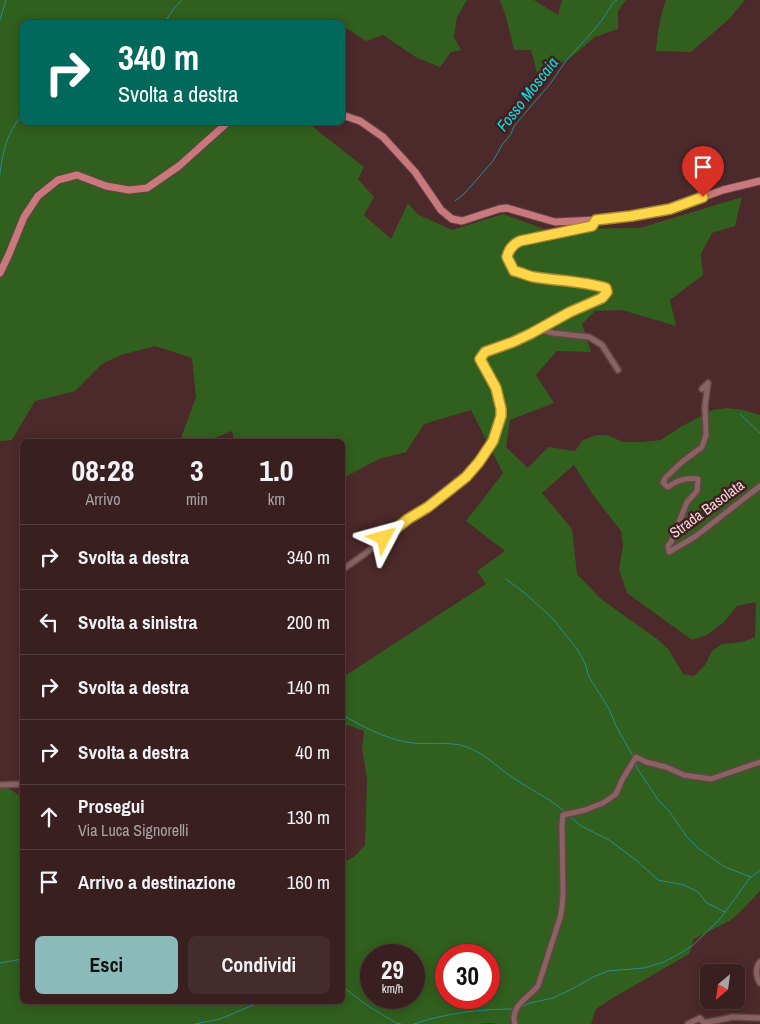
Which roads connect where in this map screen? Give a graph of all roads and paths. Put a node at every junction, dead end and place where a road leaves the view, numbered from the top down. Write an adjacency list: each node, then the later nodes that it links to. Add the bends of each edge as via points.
1 (345, 115): 4 (main road, via 384,137 415,172 441,210 452,219 462,221 507,208 555,222)
2 (225, 125): 5 (main road, via 179,166 147,188 129,190 106,186 77,175 58,180 38,196 24,217)
3 (760, 181): 4 (main road, via 670,209)
4 (596, 220): 6 (street, via 592,226 520,241 509,251 507,257 514,271 532,277 584,282 607,290 602,298)
5 (0, 272)
6 (542, 328): 7 (street, via 553,334 588,337 602,345); 10 (street, via 481,355 480,359 496,388 501,416 493,441 479,462 466,477)
7 (618, 370)
8 (702, 389): 9 (street, Strada Basolata, via 708,383 706,435 702,447 682,462 663,483 668,487 682,479 698,479 698,491 687,502 668,546 669,552 696,536)
9 (760, 486)
10 (345, 568)
11 (760, 762): 17 (street, via 711,779 684,775 636,757 616,794 585,810 564,814 560,918 538,986 520,1002 515,1012)
12 (20, 784): 13 (street)
13 (0, 785)
14 (760, 962): 15 (street, via 756,969)
15 (760, 983)
16 (760, 1018): 18 (street, via 733,1017 704,1022 700,1018)
17 (515, 1024)
18 (688, 1024)

